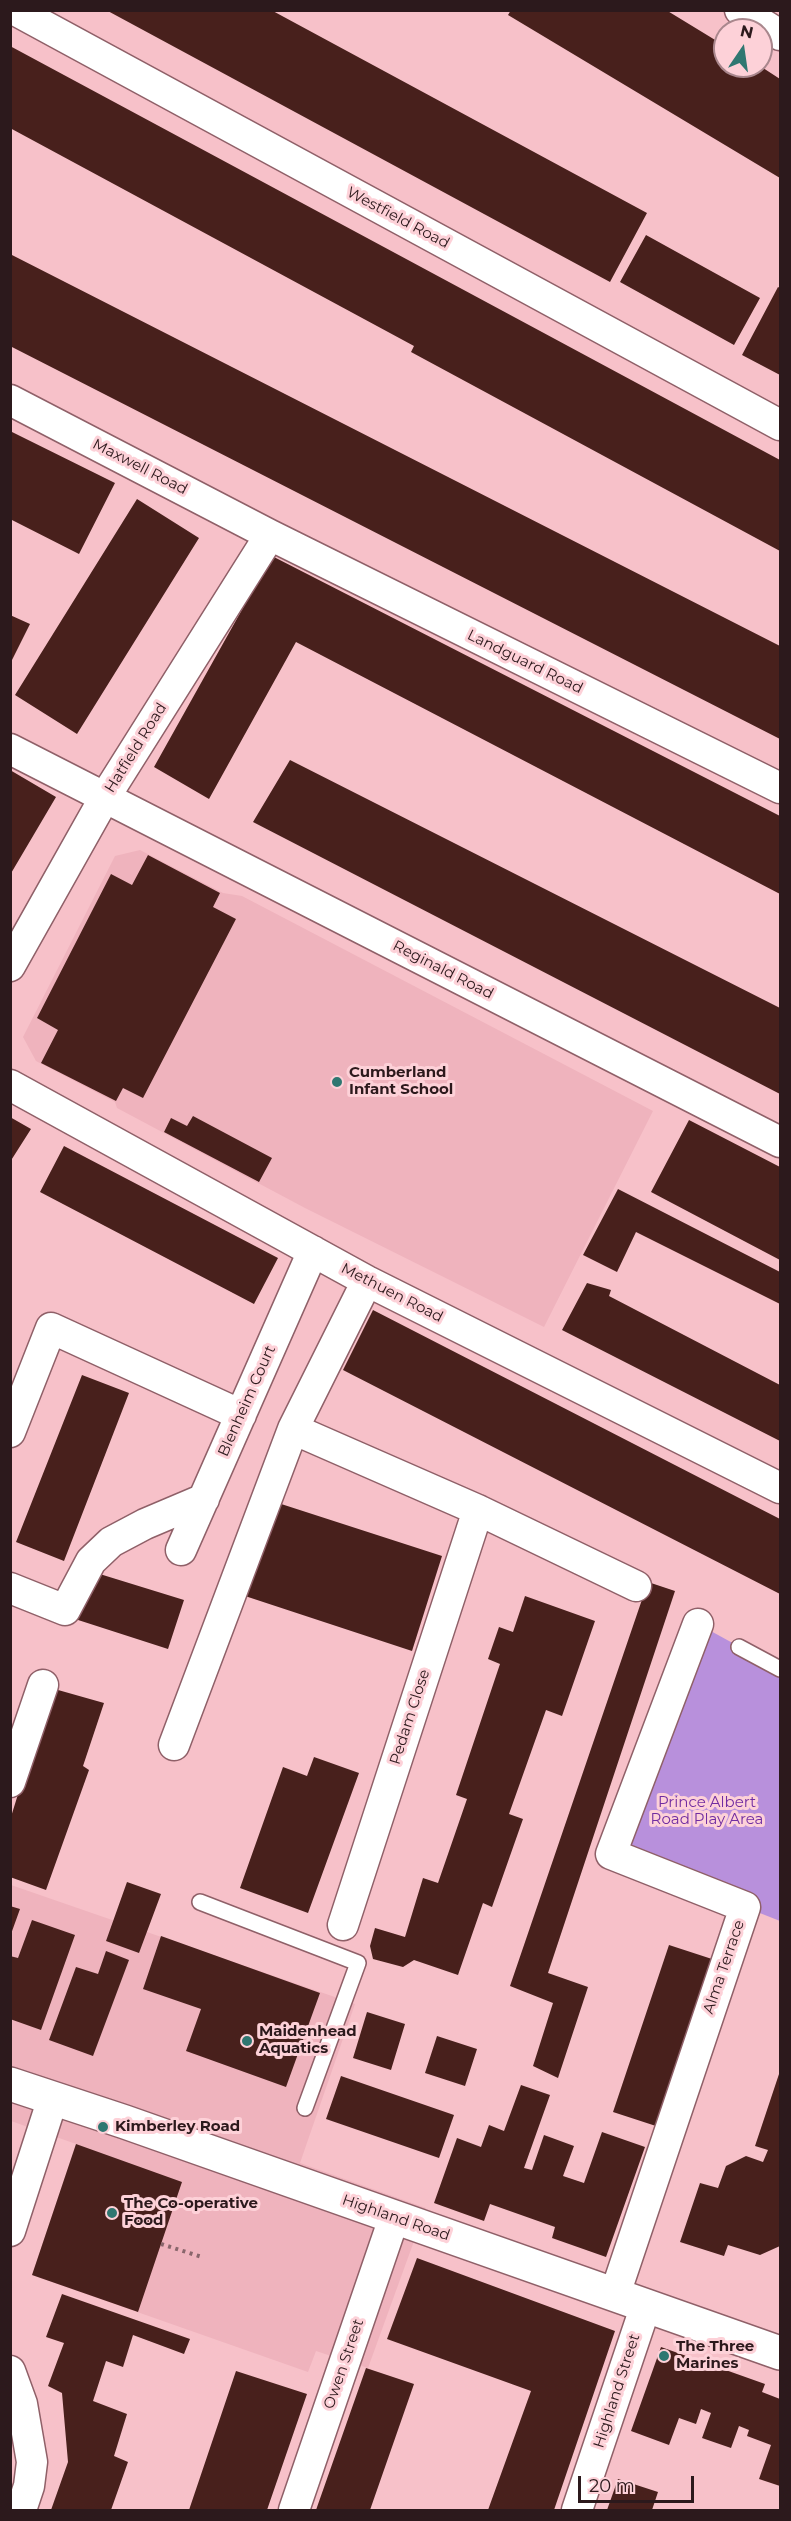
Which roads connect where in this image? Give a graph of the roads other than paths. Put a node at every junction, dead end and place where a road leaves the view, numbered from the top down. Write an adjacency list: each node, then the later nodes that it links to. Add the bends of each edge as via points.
1 (15, 10): 5 (street, Westfield Road)
2 (740, 10): 3 (street)
3 (780, 35)
4 (10, 400): 6 (street, Maxwell Road)
5 (780, 425)
6 (270, 535): 8 (street, Landguard Road); 9 (street, Hatfield Road)
7 (10, 749): 9 (street, Reginald Road)
8 (780, 788)
9 (105, 797): 10 (street, Hatfield Road); 12 (street, Reginald Road)
10 (10, 966)
11 (10, 1085): 13 (street, Methuen Road)
12 (780, 1142)
13 (313, 1251): 14 (street, Methuen Road); 15 (street, Blenheim Court)
14 (367, 1281): 16 (street); 18 (street, Methuen Road)
15 (241, 1415): 17 (street, via 51,1328); 19 (street, Blenheim Court)
16 (293, 1428): 20 (street); 28 (street)
17 (10, 1432)
18 (780, 1488)
19 (204, 1499): 21 (street, Blenheim Court); 23 (street, via 111,1542 91,1561 65,1610)
20 (478, 1510): 22 (street); 31 (street, Pedam Close)
21 (181, 1550)
22 (636, 1586)
23 (10, 1588)
24 (698, 1624): 38 (street, Alma Terrace, via 611,1854 745,1907)
25 (740, 1647): 26 (lane)
26 (780, 1669)
27 (43, 1685): 29 (street)
28 (174, 1745)
29 (10, 1782)
30 (200, 1902): 32 (lane)
31 (343, 1925): 32 (lane)
32 (333, 1953): 35 (lane, via 358,1963)
33 (10, 2084): 34 (main road, Highland Road)
34 (53, 2098): 36 (main road, Highland Road); 37 (street)
35 (305, 2108)
36 (394, 2218): 38 (main road, Highland Road); 43 (street, Owen Street)
37 (10, 2231)
38 (615, 2294): 39 (main road, Highland Road)
39 (646, 2305): 40 (main road, Highland Road); 44 (street, Highland Street)
40 (780, 2353)
41 (10, 2371): 42 (street, via 22,2404 32,2463)
42 (21, 2511)
43 (294, 2511)
44 (577, 2511)

